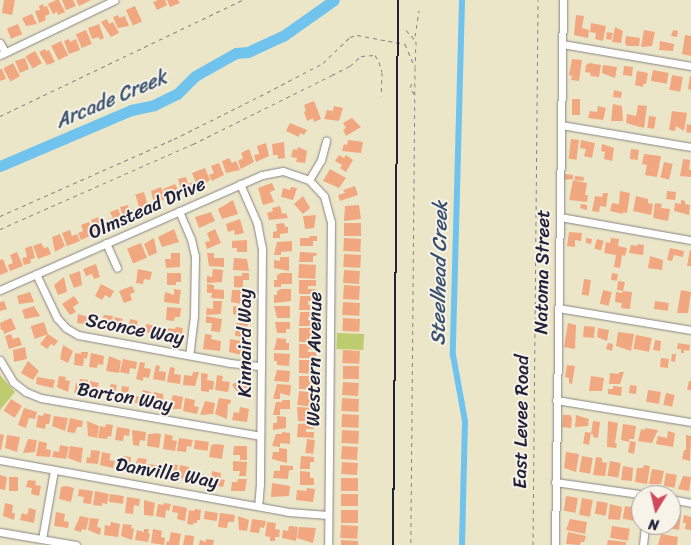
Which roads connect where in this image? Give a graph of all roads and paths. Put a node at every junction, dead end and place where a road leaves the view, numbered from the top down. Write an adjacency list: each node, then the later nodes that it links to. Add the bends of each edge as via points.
1 (115, 0): 10 (street)
2 (242, 0): 16 (path)
3 (538, 0): 50 (path, East Levee Road)
4 (563, 0): 9 (street, Natoma Street)
5 (419, 10): 7 (path)
6 (406, 30): 7 (path)
7 (414, 38): 12 (path, via 417,49)
8 (0, 43): 10 (street)
9 (562, 44): 11 (street); 17 (street, Natoma Street)
10 (2, 53)
11 (691, 66)
12 (415, 67): 13 (path); 23 (path, via 405,44 357,35 323,63 268,92 165,143)
13 (414, 80): 14 (path); 14 (path, via 410,87)
14 (414, 95): 49 (path)
15 (381, 96): 25 (path, via 379,62 375,55 361,56 350,66 193,144)
16 (0, 116)
17 (561, 125): 19 (street); 24 (street, Natoma Street)
18 (326, 141): 20 (street, via 322,160)
19 (691, 147)
20 (309, 180): 21 (street, Olmstead Drive, via 292,173 275,172); 44 (street, Western Avenue, via 324,196 331,222)
21 (240, 184): 22 (street, Olmstead Drive); 35 (street, Kinnaird Way, via 257,223 262,248)
22 (179, 211): 27 (street, Olmstead Drive); 33 (street, via 195,256 194,316)
23 (0, 216)
24 (560, 216): 26 (street); 31 (street, Natoma Street)
25 (0, 229)
26 (691, 240)
27 (106, 243): 28 (street); 29 (street, Olmstead Drive)
28 (117, 268)
29 (36, 274): 30 (street, Olmstead Drive); 33 (street, Sconce Way, via 57,318 74,333 86,338)
30 (0, 290)
31 (558, 308): 32 (street); 36 (street, Natoma Street)
32 (691, 330)
33 (189, 356): 35 (street, Sconce Way)
34 (1, 363): 38 (street, Barton Way, via 20,387 41,398)
35 (261, 366): 38 (street, Kinnaird Way)
36 (556, 400): 37 (street); 41 (street, Natoma Street)
37 (691, 422)
38 (260, 436): 43 (street, Kinnaird Way)
39 (0, 460): 40 (street, Danville Way)
40 (54, 470): 43 (street, Danville Way); 46 (street)
41 (556, 482): 42 (street); 51 (street, Natoma Street)
42 (631, 493)
43 (258, 506): 44 (street, Danville Way)
44 (328, 515): 48 (street, Western Avenue)
45 (0, 532): 46 (street)
46 (42, 539): 47 (street)
47 (76, 545)
48 (328, 545)
49 (411, 545)
50 (533, 545)
51 (555, 545)

